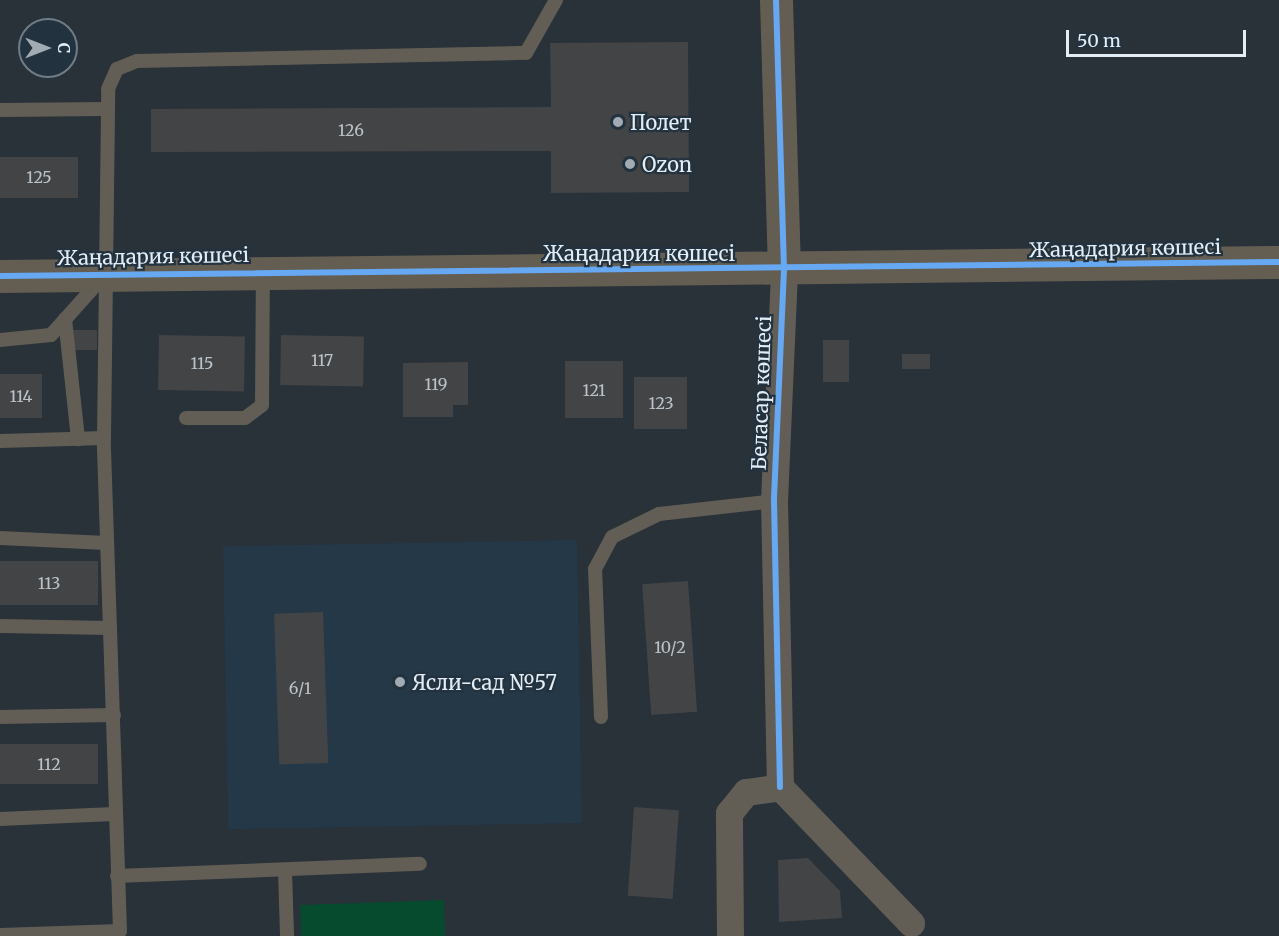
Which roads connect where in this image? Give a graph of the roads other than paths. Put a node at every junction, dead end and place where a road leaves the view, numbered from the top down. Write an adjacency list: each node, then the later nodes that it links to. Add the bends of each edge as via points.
1 (556, 0): 3 (lane, via 526,53 137,61 117,69 108,90)
2 (776, 0): 6 (street, Беласар көшесі)
3 (108, 109): 4 (lane); 8 (lane)
4 (0, 110)
5 (1279, 262): 6 (street, Жаңадария көшесі)
6 (784, 269): 7 (street, Жаңадария көшесі); 16 (street, Беласар көшесі)
7 (263, 271): 8 (street, Жаңадария көшесі); 12 (lane, via 262,405 245,418)
8 (108, 272): 9 (street, Жаңадария көшесі); 10 (lane); 13 (lane)
9 (0, 276)
10 (65, 319): 11 (lane, via 51,335); 14 (lane)
11 (0, 340)
12 (186, 418)
13 (105, 438): 14 (lane); 18 (lane)
14 (78, 439): 15 (lane)
15 (0, 441)
16 (774, 501): 23 (lane, via 659,514 612,537 595,569); 24 (street, Беласар көшесі)
17 (0, 538): 18 (lane)
18 (106, 543): 20 (lane)
19 (0, 626): 20 (lane)
20 (110, 628): 21 (lane)
21 (114, 715): 22 (lane); 25 (lane)
22 (0, 717)
23 (601, 717)
24 (780, 787): 30 (street); 34 (street, via 746,792 729,813)
25 (114, 814): 26 (lane); 29 (lane)
26 (0, 819)
27 (420, 864): 28 (lane)
28 (285, 871): 29 (lane); 33 (lane)
29 (117, 876): 31 (lane)
30 (911, 922)
31 (120, 934): 32 (lane)
32 (0, 935)
33 (287, 936)
34 (730, 936)

